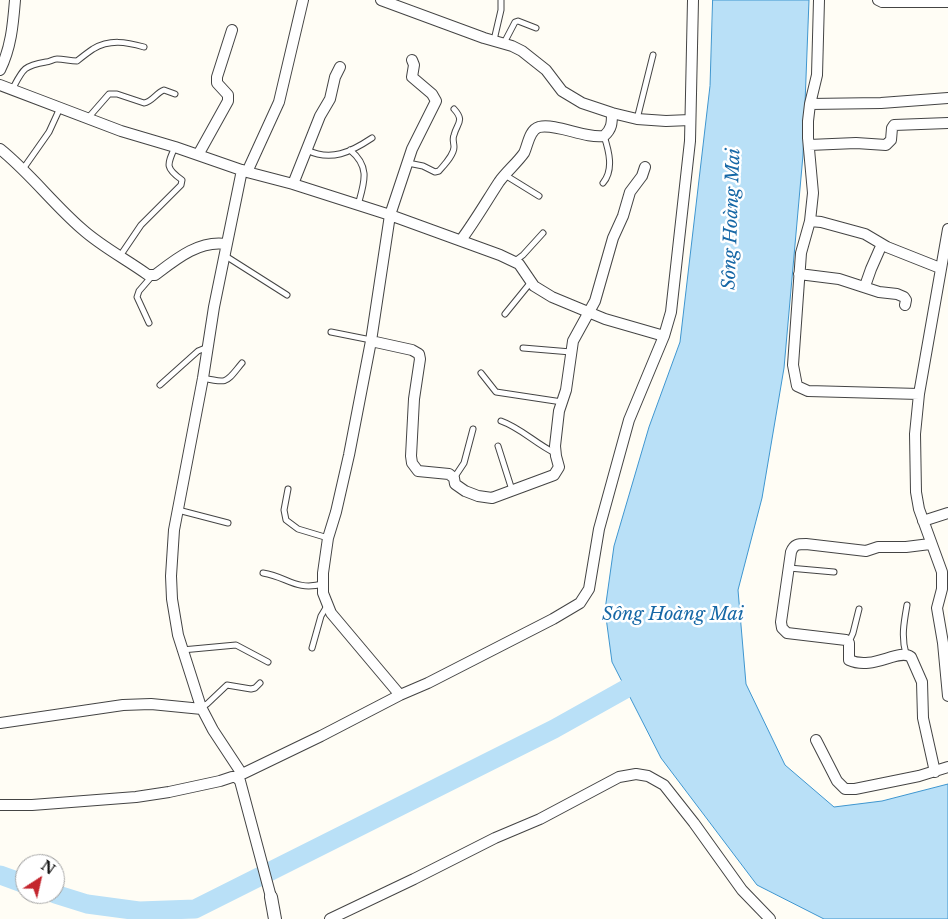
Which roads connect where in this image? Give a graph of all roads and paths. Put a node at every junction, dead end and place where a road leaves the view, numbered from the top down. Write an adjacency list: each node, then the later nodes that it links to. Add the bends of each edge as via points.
1 (15, 0): 16 (street, via 11,38)
2 (303, 0): 40 (street, via 279,102)
3 (381, 0): 11 (street)
4 (501, 0): 11 (lane)
5 (693, 0): 27 (street)
6 (819, 0): 21 (street, via 817,75)
7 (878, 0): 8 (street)
8 (948, 2)
9 (536, 28): 11 (lane, via 515,22)
10 (232, 30): 36 (street, via 217,77 228,101)
11 (499, 42): 24 (street, via 530,56 566,94)
12 (144, 48): 18 (lane, via 114,42 94,48 76,61 55,59 32,64 21,73)
13 (653, 55): 26 (lane)
14 (412, 60): 37 (street, via 412,77 436,101 415,141)
15 (340, 67): 34 (street, via 330,99)
16 (0, 70)
17 (0, 85): 18 (street)
18 (12, 90): 22 (street)
19 (175, 94): 25 (lane, via 164,90 144,103 109,94)
20 (948, 98): 21 (street)
21 (810, 104): 31 (street)
22 (61, 107): 25 (street); 39 (lane, via 49,132)
23 (454, 109): 37 (lane, via 460,120 453,136 454,150 439,171)
24 (612, 113): 26 (street); 29 (street, via 612,125)
25 (88, 118): 32 (street)
26 (637, 118): 27 (street)
27 (690, 120): 67 (street, via 671,312)
28 (948, 123): 31 (street, via 894,125 891,140 886,145)
29 (604, 136): 41 (street, via 540,127 532,132 524,152); 42 (lane, via 609,172)
30 (372, 138): 35 (lane)
31 (808, 145): 47 (street, via 813,181)
32 (175, 147): 36 (street); 54 (lane, via 168,167 182,180 181,185 141,225)
33 (0, 149): 39 (street)
34 (306, 150): 35 (lane, via 325,157); 43 (street)
35 (350, 150): 45 (lane, via 364,169)
36 (198, 155): 40 (street)
37 (408, 163): 46 (street)
38 (645, 167): 63 (street, via 630,192 597,294)
39 (23, 170): 54 (street, via 93,239)
40 (244, 171): 43 (street); 51 (street)
41 (505, 175): 44 (lane); 50 (street)
42 (603, 183)
43 (293, 184): 45 (street)
44 (539, 196)
45 (358, 206): 46 (street)
46 (390, 214): 50 (street); 68 (street)
47 (810, 222): 52 (street, via 857,231); 57 (street)
48 (948, 228): 56 (street)
49 (543, 233): 55 (lane)
50 (461, 240): 55 (street)
51 (226, 244): 53 (street); 58 (street, via 202,246)
52 (882, 244): 56 (street); 60 (street)
53 (224, 255): 61 (lane); 69 (street)
54 (120, 256): 58 (street)
55 (514, 262): 59 (street, via 522,267)
56 (940, 268): 76 (street)
57 (799, 274): 60 (street); 76 (street, via 793,365 797,386 817,392)
58 (152, 276): 65 (lane, via 137,297)
59 (531, 282): 63 (street, via 552,297); 64 (lane)
60 (865, 286): 62 (street, via 901,296 906,300)
61 (287, 295)
62 (905, 305)
63 (588, 312): 67 (street); 71 (street)
64 (505, 314)
65 (149, 323)
66 (332, 332): 68 (lane)
67 (664, 336): 104 (street, via 629,420 599,529 589,590 580,603)
68 (371, 340): 82 (street, via 419,354 412,463 418,471 449,474); 89 (street, via 349,455)
69 (208, 347): 74 (street); 75 (lane, via 198,351)
70 (523, 348): 71 (lane)
71 (571, 352): 77 (street)
72 (242, 363): 74 (lane, via 224,382)
73 (481, 372): 77 (lane, via 496,392)
74 (203, 378): 85 (street)
75 (160, 385)
76 (919, 394): 87 (street, via 915,468 918,509)
77 (562, 402): 81 (street)
78 (501, 421): 81 (lane)
79 (473, 429): 82 (lane, via 464,462)
80 (498, 446): 84 (lane)
81 (555, 453): 84 (street, via 559,467 554,475)
82 (454, 478): 84 (street, via 458,487 478,496 492,498)
83 (288, 489): 89 (lane, via 284,510 286,520 298,529)
84 (512, 490)
85 (178, 510): 88 (lane); 100 (street, via 171,576)
86 (948, 513): 87 (street)
87 (923, 521): 90 (street)
88 (228, 523)
89 (328, 538): 94 (street)
90 (930, 544): 91 (street, via 878,547 866,551 797,544 791,552); 105 (street, via 942,572 937,608)
91 (789, 568): 92 (lane); 98 (street, via 781,622 785,632)
92 (834, 572)
93 (264, 573): 94 (lane, via 298,586)
94 (323, 584): 96 (street)
95 (907, 605): 101 (lane, via 903,627)
96 (327, 606): 99 (lane); 104 (street)
97 (859, 609): 98 (lane)
98 (848, 642): 101 (street, via 849,660 859,664)
99 (312, 648)
100 (182, 650): 102 (lane, via 236,645); 106 (street)
101 (906, 654): 110 (street, via 914,660 922,682 923,718)
102 (268, 662)
103 (260, 683): 106 (lane, via 251,689 227,685)
104 (400, 695): 111 (street)
105 (948, 696)
106 (201, 708): 107 (street, via 123,704); 111 (street)
107 (0, 723)
108 (816, 740): 110 (street, via 837,781 845,789)
109 (948, 767): 110 (street)
110 (935, 772)
111 (239, 776): 112 (street, via 136,797); 113 (street)
112 (0, 805)
113 (271, 897): 114 (street)
114 (275, 919)
115 (330, 919): 116 (street, via 540,819 620,777 636,774 648,776 664,785 742,890)
116 (770, 919)

